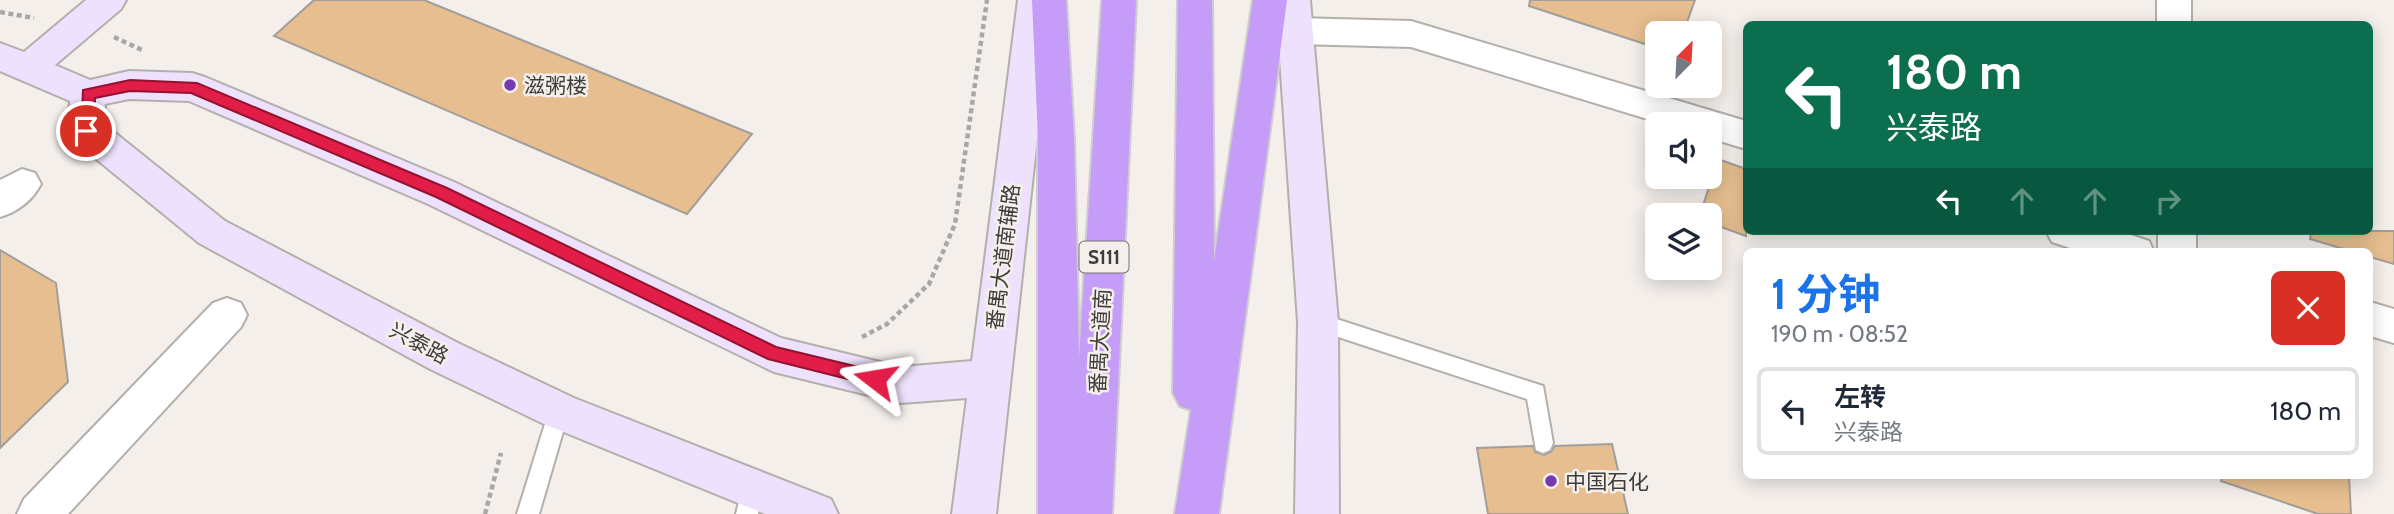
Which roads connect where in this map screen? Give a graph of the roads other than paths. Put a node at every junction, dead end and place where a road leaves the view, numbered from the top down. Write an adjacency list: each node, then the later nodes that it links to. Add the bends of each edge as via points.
1 (1035, 0): 19 (street, 番禺大道南辅路)
2 (1049, 0): 28 (highway, via 1056,139)
3 (1119, 0): 29 (highway, 番禺大道南 / S111)
4 (1195, 0): 30 (highway)
5 (1270, 0): 30 (highway)
6 (2174, 0): 9 (street)
7 (113, 15): 10 (street)
8 (1295, 15): 12 (street, via 1410,34); 17 (street)
9 (2174, 21)
10 (14, 63): 11 (street)
11 (88, 94): 19 (street, via 130,85 192,87 441,193 774,354 901,385); 20 (street, 兴泰路, via 86,131 212,232 444,356)
12 (1743, 134)
13 (2078, 235): 14 (street)
14 (2122, 248)
15 (227, 315): 24 (street)
16 (2373, 320): 18 (street)
17 (1318, 322): 21 (lane, via 1536,393); 23 (street)
18 (2394, 326)
19 (988, 378): 27 (street, 番禺大道南辅路)
20 (559, 411): 22 (street, 兴泰路); 25 (lane)
21 (1543, 443)
22 (750, 501): 26 (street, 兴泰路)
23 (1319, 511)
24 (39, 514)
25 (528, 514)
26 (816, 514)
27 (974, 514)
28 (1060, 514)
29 (1090, 514)
30 (1195, 514)

